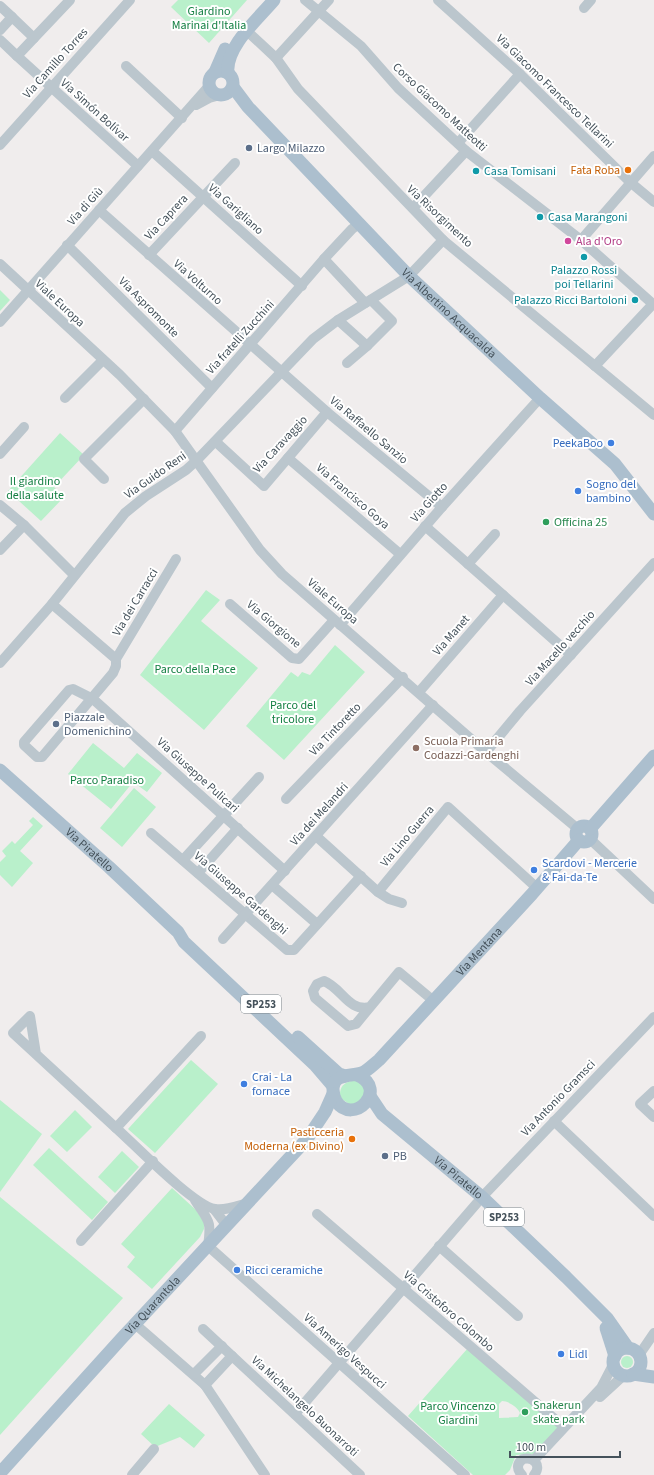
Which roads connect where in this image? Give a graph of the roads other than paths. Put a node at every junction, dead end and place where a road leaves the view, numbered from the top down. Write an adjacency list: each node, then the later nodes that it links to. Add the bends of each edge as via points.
1 (70, 0): 13 (street)
2 (130, 0): 21 (street, Via Camillo Torres)
3 (262, 0): 18 (main road, via 227,45)
4 (274, 0): 12 (main road)
5 (305, 0): 9 (street, Corso Giacomo Matteotti)
6 (329, 0): 9 (street)
7 (438, 0): 19 (street, Via Giacomo Francesco Tellarini)
8 (0, 6): 10 (street)
9 (319, 12): 16 (street); 25 (street, Corso Giacomo Matteotti, via 360,46 398,88)
10 (12, 17): 11 (street); 13 (street)
11 (0, 30)
12 (247, 31): 16 (street, Via Risorgimento); 18 (main road, via 228,58)
13 (34, 38): 15 (street)
14 (0, 40): 15 (street, Via Simón Bolívar)
15 (17, 56): 21 (street, Via Simón Bolívar)
16 (276, 58): 35 (street, Via Risorgimento, via 298,89)
17 (126, 66): 24 (street)
18 (222, 72): 20 (main road, via 210,78); 22 (main road, via 233,79)
19 (520, 74): 25 (street); 32 (street, Via Giacomo Francesco Tellarini)
20 (209, 86): 22 (main road, via 213,92); 23 (street, Via di Giù)
21 (50, 88): 26 (street, Via Camillo Torres); 31 (street, Via Simón Bolívar)
22 (226, 92): 23 (street, Via di Giù); 37 (main road, Via Albertino Acquacalda, via 248,107)
23 (191, 108): 24 (street, Via di Giù)
24 (182, 118): 27 (street, Via di Giù)
25 (458, 143): 28 (street, Corso Giacomo Matteotti)
26 (0, 144)
27 (152, 151): 31 (street, Via di Giù); 33 (street, Via Garigliano)
28 (466, 151): 35 (street); 39 (street, Corso Giacomo Matteotti)
29 (654, 156): 32 (street)
30 (235, 163): 33 (street, Via Caprera)
31 (138, 166): 36 (street, Via di Giù)
32 (630, 182): 34 (street, Via Giacomo Francesco Tellarini); 39 (street)
33 (204, 197): 41 (street, Via Caprera); 45 (street, Via Garigliano)
34 (654, 202)
35 (413, 208): 38 (street, Via Risorgimento)
36 (99, 210): 40 (street, Via di Giù); 41 (street, Via Volturno)
37 (360, 223): 42 (street, Via fratelli Zucchini); 44 (main road, Via Albertino Acquacalda)
38 (443, 240): 44 (street, Via Guido Reni); 55 (street, Via Risorgimento)
39 (582, 240): 48 (street, Corso Giacomo Matteotti)
40 (67, 245): 46 (street, Via di Giù); 57 (street, Via Aspromonte)
41 (149, 255): 51 (street, Via Volturno)
42 (324, 259): 45 (street, Via fratelli Zucchini); 47 (street)
43 (0, 264): 46 (street, Viale Europa)
44 (409, 276): 47 (street, Via Guido Reni); 60 (main road, Via Albertino Acquacalda)
45 (302, 286): 51 (street, Via fratelli Zucchini)
46 (27, 290): 50 (street, Via di Giù); 53 (street, Viale Europa)
47 (368, 301): 49 (street, Via Guido Reni); 52 (street, via 392,321)
48 (654, 305): 55 (street)
49 (338, 320): 52 (street); 56 (street, Via Guido Reni, via 313,339)
50 (0, 322)
51 (251, 345): 56 (street, Via Volturno); 57 (street, Via fratelli Zucchini)
52 (367, 346): 54 (street)
53 (103, 360): 58 (street); 59 (street, Viale Europa)
54 (347, 363)
55 (595, 366): 62 (street, Via Risorgimento)
56 (281, 372): 61 (street, Via Raffaello Sanzio); 65 (street, Via Guido Reni)
57 (212, 388): 64 (street, Via fratelli Zucchini)
58 (65, 398)
59 (144, 398): 64 (street, Viale Europa); 69 (street, via 84,459)
60 (540, 398): 71 (street, Via Giotto); 72 (main road, Via Albertino Acquacalda, via 615,464)
61 (327, 412): 67 (street, Via Caravaggio); 71 (street, Via Raffaello Sanzio)
62 (654, 415)
63 (24, 427): 66 (street)
64 (175, 431): 68 (street, Viale Europa)
65 (216, 442): 67 (street, Via Caravaggio, via 264,486); 68 (street, Via Guido Reni)
66 (0, 454)
67 (288, 458): 77 (street, Via Francisco Goya)
68 (196, 461): 81 (street, Via Guido Reni, via 125,513); 85 (street, Viale Europa, via 260,550 282,574)
69 (104, 478)
70 (0, 505): 73 (street)
71 (442, 507): 74 (street, Via Giotto)
72 (654, 514)
73 (24, 525): 76 (street); 81 (street)
74 (425, 526): 77 (street, Via Giotto); 80 (street)
75 (495, 534): 80 (street)
76 (0, 550)
77 (400, 554): 85 (street, Via Giotto)
78 (176, 559): 87 (street, Via dei Carracci)
79 (654, 563): 86 (street, Via Macello vecchio)
80 (468, 564): 82 (street)
81 (74, 575): 83 (street, Via Guido Reni)
82 (503, 595): 86 (street); 90 (street, Via Manet)
83 (52, 604): 87 (street, Via dei Carracci); 88 (street, Via Guido Reni)
84 (230, 604): 85 (street, Via Giorgione, via 296,659)
85 (337, 622): 89 (street, Viale Europa)
86 (571, 655): 93 (street, Via Macello vecchio)
87 (116, 659): 91 (street, Via dei Carracci, via 113,673)
88 (0, 663)
89 (402, 677): 90 (street, Viale Europa); 97 (street, Via Tintoretto)
90 (419, 692): 92 (street, Viale Europa)
91 (93, 699): 91 (street, via 42,757 37,757 24,746 24,742 69,690 73,689); 98 (street, Via Giuseppe Pulicari)
92 (433, 705): 93 (street, Viale Europa); 102 (street, Via dei Melandri)
93 (486, 752): 101 (street, Viale Europa)
94 (654, 756): 101 (main road, Via Mentana)
95 (0, 770): 114 (main road, Via Piratello)
96 (259, 776): 98 (street)
97 (286, 799)
98 (223, 815): 99 (street, Via Giuseppe Pulicari); 103 (street)
99 (238, 828): 104 (street, Via Giuseppe Pulicari); 105 (street)
100 (152, 833): 103 (street, Via Giuseppe Gardenghi)
101 (584, 834): 108 (main road, Via Mentana); 110 (street, Viale Europa)
102 (316, 836): 104 (street, Via dei Melandri); 106 (street)
103 (183, 860): 105 (street, Via Giuseppe Gardenghi)
104 (284, 871): 107 (street, Via dei Melandri)
105 (198, 873): 112 (street, Via Giuseppe Gardenghi)
106 (361, 876): 109 (street); 113 (street, Via Giuseppe Gardenghi)
107 (272, 885): 112 (street, Via dei Melandri); 113 (street)
108 (537, 888): 109 (street, Via Lino Guerra, via 448,807); 121 (main road, Via Mentana)
109 (378, 892): 111 (street)
110 (654, 899)
111 (402, 903)
112 (246, 914): 113 (street, Via Giuseppe Gardenghi, via 291,951); 115 (street, Via dei Melandri)
113 (317, 924)
114 (178, 932): 122 (main road, Via Piratello / SP253, via 186,936 339,1074); 123 (main road, Via Piratello / SP253, via 184,942 309,1060)
115 (223, 939)
116 (429, 997): 117 (street, via 399,972)
117 (370, 1007): 117 (street, via 356,1007 324,981 317,984 313,991 314,998 348,1026 356,1024)
118 (654, 1018): 128 (street, Via Antonio Gramsci)
119 (201, 1036): 129 (street)
120 (36, 1054): 129 (street)
121 (378, 1060): 122 (main road, Via Mentana, via 365,1072); 124 (main road, Via Mentana)
122 (351, 1076): 123 (main road, via 339,1078); 124 (main road, Via Piratello / SP253, via 366,1081)
123 (333, 1090): 126 (main road, Via Piratello / SP253, via 336,1101); 130 (main road, Via Quarantola, via 325,1112)
124 (369, 1091): 126 (main road, via 366,1104); 132 (main road, Via Piratello / SP253, via 382,1114)
125 (654, 1091): 127 (street, via 640,1104)
126 (353, 1109): 130 (main road, Via Quarantola, via 332,1116); 132 (main road, Via Piratello / SP253, via 387,1128)
127 (654, 1117)
128 (554, 1121): 132 (street, Via Antonio Gramsci); 136 (street)
129 (116, 1128): 131 (street)
130 (305, 1139): 133 (main road, Via Quarantola)
131 (152, 1161): 134 (street); 138 (street)
132 (479, 1200): 140 (street, Via Antonio Gramsci); 147 (main road, Via Piratello / SP253, via 607,1318); 149 (main road, Via Piratello / SP253, via 602,1321 608,1332)
133 (248, 1203): 134 (street); 137 (main road, Via Quarantola)
134 (211, 1213): 137 (street); 139 (street)
135 (317, 1214): 141 (street, Via Cristoforo Colombo)
136 (654, 1216)
137 (227, 1226): 139 (main road, Via Quarantola)
138 (81, 1241)
139 (208, 1246): 143 (main road, Via Quarantola); 150 (street, Via Amerigo Vespucci)
140 (439, 1246): 141 (street, Via Antonio Gramsci); 142 (street)
141 (403, 1288): 150 (street, Via Antonio Gramsci); 157 (street, Via Cristoforo Colombo)
142 (518, 1316)
143 (135, 1324): 152 (street); 160 (main road, Via Quarantola)
144 (203, 1329): 146 (street, Via Michelangelo Buonarroti)
145 (651, 1336): 147 (street)
146 (222, 1346): 148 (street, Via Michelangelo Buonarroti); 152 (street)
147 (635, 1353): 149 (main road, via 620,1350); 151 (main road, Via Piratello / SP253); 153 (main road, via 639,1368)
148 (232, 1356): 155 (street, Via Michelangelo Buonarroti); 156 (street, Via Michelangelo Buonarroti)
149 (614, 1359): 153 (main road, Via Piratello / SP253, via 617,1371); 157 (street, via 601,1388)
150 (339, 1362): 156 (street, Via Antonio Gramsci); 165 (street, Via Amerigo Vespucci)
151 (654, 1372)
152 (194, 1374): 155 (street)
153 (628, 1375): 154 (main road); 159 (street)
154 (654, 1377)
155 (205, 1385): 163 (street)
156 (295, 1414): 164 (street, Via Michelangelo Buonarroti)
157 (564, 1427): 159 (street)
158 (154, 1449): 162 (street)
159 (536, 1468): 161 (street, via 528,1458 521,1460)
160 (0, 1473)
161 (519, 1474)
162 (132, 1475)
163 (265, 1475)
164 (360, 1475)
165 (465, 1475)

